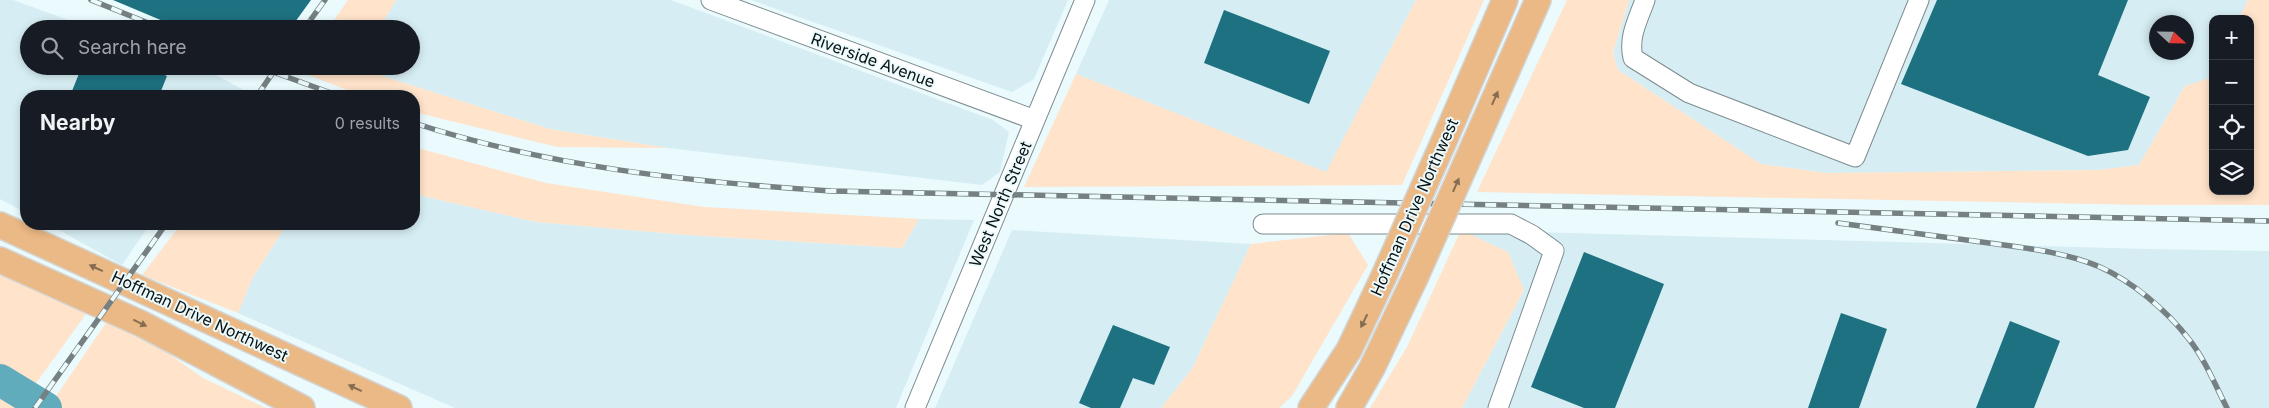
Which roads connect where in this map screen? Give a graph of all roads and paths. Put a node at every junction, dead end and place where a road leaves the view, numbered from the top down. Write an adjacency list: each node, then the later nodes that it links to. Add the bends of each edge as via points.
1 (711, 0): 7 (street, Riverside Avenue)
2 (1085, 0): 7 (street, West North Street)
3 (1505, 0): 14 (main road, Hoffman Drive Northwest, one-way to 14, bridge, via 1349,350)
4 (1538, 0): 15 (main road, Hoffman Drive Northwest, one-way to 4, bridge, via 1415,278)
5 (1646, 0): 6 (street, via 1632,34 1632,58 1689,93 1855,156)
6 (1919, 0)
7 (1035, 120): 13 (street, West North Street)
8 (1264, 224): 16 (street, via 1511,224 1554,252)
9 (0, 225): 12 (main road, Hoffman Drive Northwest, one-way to 9)
10 (0, 260): 11 (main road, Hoffman Drive Northwest, one-way to 11, via 142,324)
11 (302, 408)
12 (399, 408)
13 (915, 408)
14 (1311, 408)
15 (1349, 408)
16 (1498, 408)

